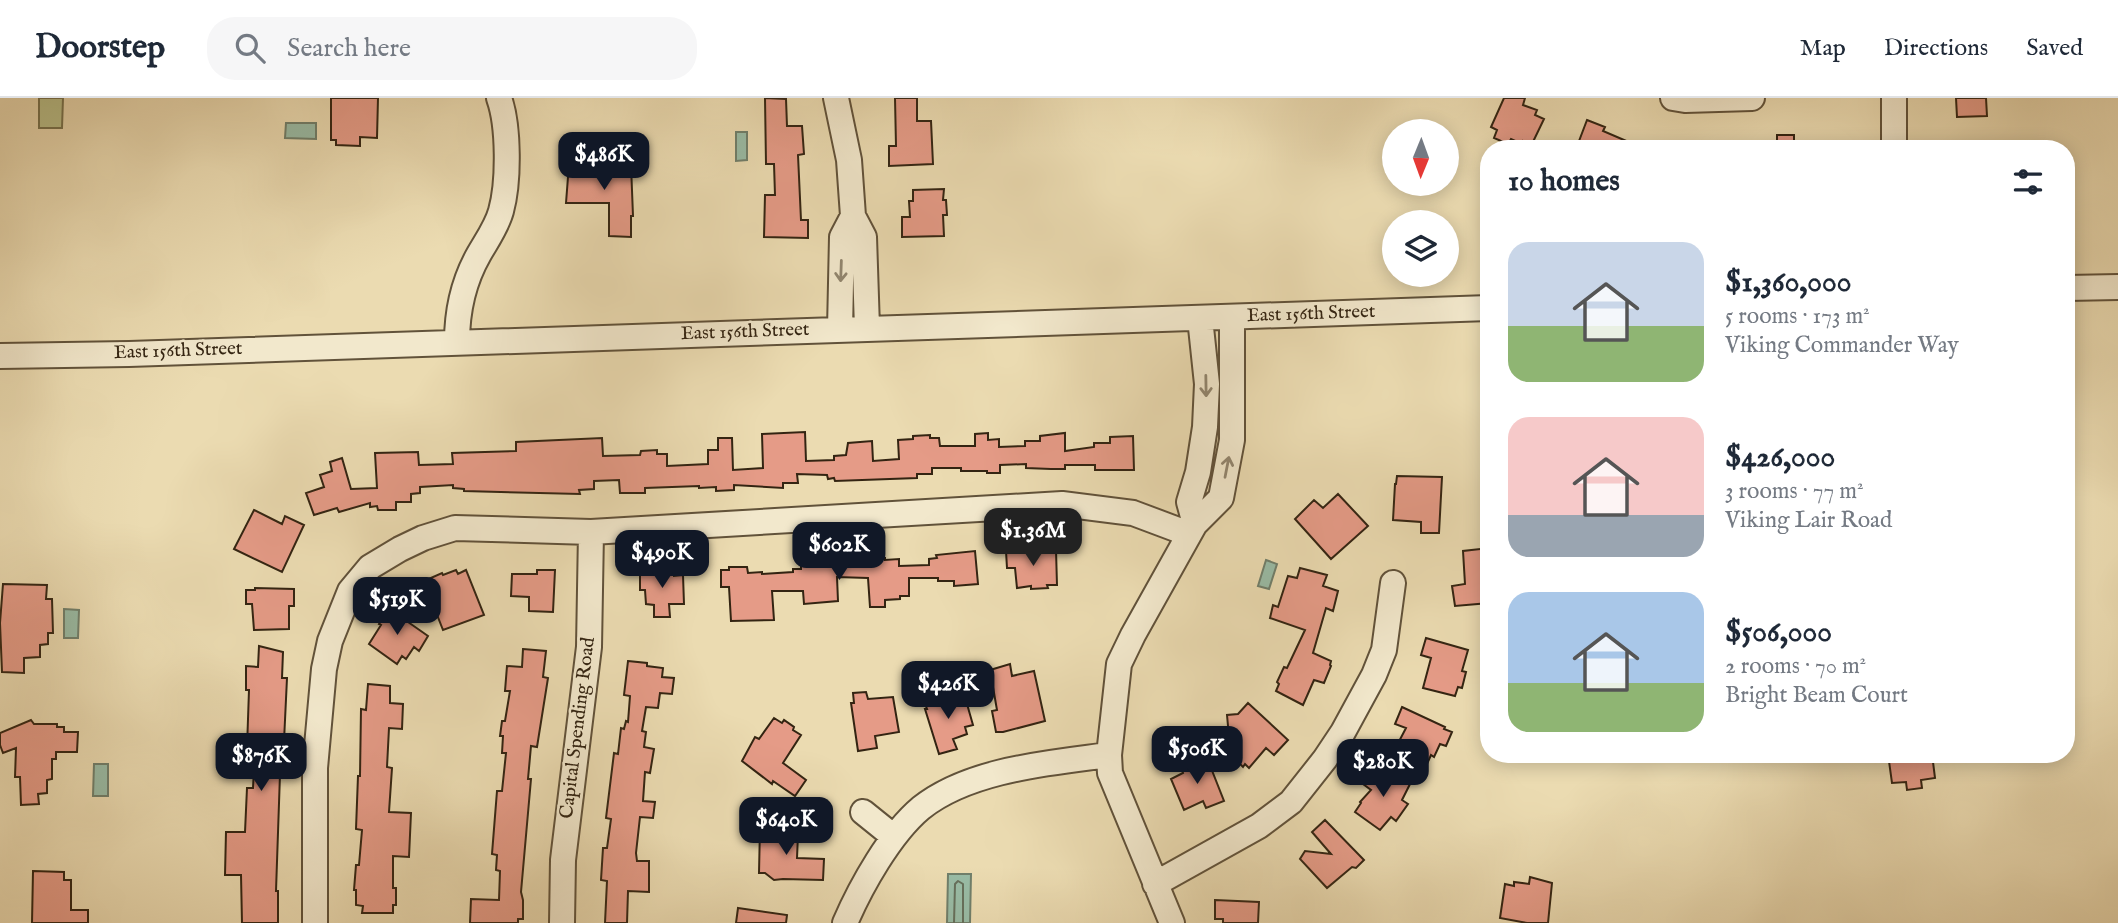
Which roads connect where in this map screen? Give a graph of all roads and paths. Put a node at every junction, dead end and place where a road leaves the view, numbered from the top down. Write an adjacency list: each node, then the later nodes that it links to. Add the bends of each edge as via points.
1 (499, 98): 15 (street, via 506,146 501,210 467,279 457,315)
2 (836, 98): 7 (street, via 849,160)
3 (1673, 98): 4 (street)
4 (1752, 98)
5 (1894, 98): 6 (street)
6 (1894, 140)
7 (853, 216): 13 (street, via 864,237); 14 (street, one-way to 14, via 842,237)
8 (2118, 286): 9 (street)
9 (2075, 288)
10 (1480, 308): 11 (street, East 156th Street)
11 (1232, 317): 12 (street, East 156th Street); 17 (street, one-way to 11, via 1221,498 1232,440)
12 (1200, 318): 13 (street, East 156th Street); 17 (street, one-way to 17, via 1207,384 1205,427 1189,502)
13 (867, 328): 14 (street, East 156th Street)
14 (840, 329): 15 (street, East 156th Street)
15 (457, 342): 16 (street, East 156th Street)
16 (0, 356)
17 (1192, 529): 18 (street, via 1133,513 1062,504); 20 (street, via 1119,664)
18 (591, 532): 24 (street, via 456,528 400,549 370,567 349,591 324,669 316,768); 25 (street, Capital Spending Road, via 589,647 564,847)
19 (1393, 583): 23 (street, via 1384,650 1374,675 1343,732 1292,802 1259,826)
20 (1109, 755): 22 (street, via 1021,766 953,788 921,808); 23 (street, via 1110,773)
21 (863, 812): 22 (street)
22 (894, 837): 26 (street)
23 (1155, 884): 27 (street)
24 (315, 923)
25 (562, 923)
26 (845, 923)
27 (1171, 923)

